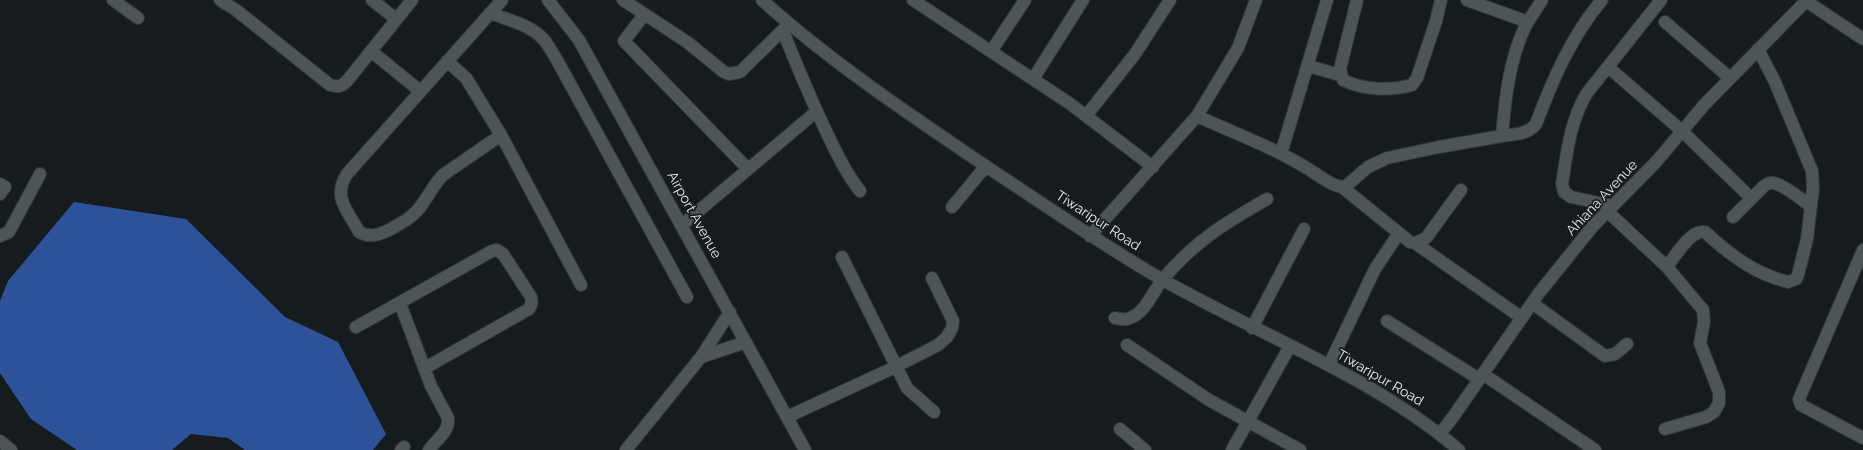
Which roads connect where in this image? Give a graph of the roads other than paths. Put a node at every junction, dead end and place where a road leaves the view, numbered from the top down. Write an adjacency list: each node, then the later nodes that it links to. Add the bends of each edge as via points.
1 (113, 0): 25 (street)
2 (220, 0): 33 (street, via 330,85 343,85)
3 (372, 0): 26 (street)
4 (412, 0): 26 (street)
5 (502, 0): 23 (street)
6 (548, 0): 63 (street, Airport Avenue, via 579,40)
7 (623, 0): 24 (street)
8 (762, 0): 29 (street, Tiwaripur Road)
9 (1025, 0): 32 (street)
10 (1083, 0): 39 (street)
11 (1170, 0): 42 (street, via 1135,54)
12 (1256, 0): 43 (street, via 1238,48)
13 (1327, 0): 35 (street)
14 (1357, 0): 37 (street)
15 (1441, 0): 37 (street, via 1427,50 1412,85 1372,88 1349,83)
16 (1467, 0): 22 (street)
17 (1542, 0): 27 (street)
18 (1602, 0): 46 (street, via 1582,26 1554,79 1536,124 1524,133)
19 (1661, 0): 36 (street)
20 (1806, 1): 30 (street); 31 (street, Ahiana Avenue)
21 (921, 2): 32 (street)
22 (1494, 5): 27 (street)
23 (490, 13): 34 (street); 75 (street, via 520,24 544,41)
24 (644, 15): 29 (street, via 687,42 729,74 740,72); 50 (street, via 624,42)
25 (138, 18)
26 (396, 19): 33 (street)
27 (1528, 22): 46 (street, via 1510,78)
28 (1665, 22): 38 (street)
29 (786, 28): 41 (street); 48 (street, Tiwaripur Road)
30 (1863, 39)
31 (1758, 49): 38 (street, Ahiana Avenue); 59 (street, via 1775,82 1812,171)
32 (992, 50): 39 (street)
33 (371, 51): 40 (street)
34 (447, 61): 40 (street); 45 (street, via 466,78)
35 (1308, 66): 37 (street); 47 (street)
36 (1608, 67): 44 (street); 61 (street, via 1578,107 1562,184 1564,192 1571,197)
37 (1340, 75)
38 (1730, 78): 44 (street, Ahiana Avenue)
39 (1033, 79): 42 (street)
40 (420, 91): 45 (street, via 342,181 340,197 359,232 372,236 405,222 423,204 435,183 443,175)
41 (817, 110): 50 (street); 54 (street, via 852,181)
42 (1086, 116): 49 (street)
43 (1197, 116): 47 (street); 49 (street)
44 (1682, 131): 57 (street); 61 (street, Ahiana Avenue)
45 (501, 135): 74 (street)
46 (1502, 136): 53 (street, via 1387,158 1375,163)
47 (1281, 154): 53 (street)
48 (986, 166): 60 (street); 67 (street, Tiwaripur Road)
49 (1153, 167): 67 (street)
50 (747, 168): 63 (street)
51 (40, 174): 66 (street, via 9,232)
52 (0, 184): 56 (street, via 5,187)
53 (1342, 187): 65 (street)
54 (860, 190)
55 (1461, 190): 68 (street, via 1426,238)
56 (0, 194)
57 (1751, 198): 59 (street, via 1764,186 1773,183); 62 (street)
58 (1267, 199): 73 (street, via 1207,236)
59 (1811, 206): 71 (street, via 1808,239 1798,276 1791,282 1778,280 1746,265 1705,232 1693,234)
60 (952, 207)
61 (1610, 209): 71 (street); 77 (street, Ahiana Avenue, via 1593,226)
62 (1733, 217)
63 (682, 225): 78 (street, Airport Avenue)
64 (1304, 229): 83 (street)
65 (1399, 233): 68 (street); 89 (street, via 1375,269)
66 (0, 236)
67 (1090, 236): 73 (street, Tiwaripur Road)
68 (1415, 243): 80 (street)
69 (1863, 250): 99 (street, via 1799,399 1801,406)
70 (842, 257): 90 (street)
71 (1667, 266): 97 (street, via 1703,310 1704,322 1700,342 1720,398 1714,412 1706,417)
72 (932, 278): 90 (street, via 950,313 952,328 938,345)
73 (1162, 280): 79 (street, via 1140,312 1127,319); 83 (street, Tiwaripur Road)
74 (581, 285)
75 (687, 297)
76 (400, 303): 82 (street); 91 (street); 91 (street, via 497,250 508,259 531,297 529,309)
77 (1532, 303): 80 (street, Ahiana Avenue); 85 (street, via 1605,356 1615,354)
78 (730, 312): 84 (street, Airport Avenue); 88 (street)
79 (1115, 318)
80 (1522, 318): 92 (street, Ahiana Avenue)
81 (1387, 320): 92 (street)
82 (356, 327)
83 (1252, 328): 87 (street, Tiwaripur Road)
84 (746, 342): 88 (street); 94 (street, Airport Avenue)
85 (1627, 344)
86 (1127, 345): 95 (street, via 1210,400)
87 (1290, 346): 89 (street, Tiwaripur Road); 95 (street)
88 (701, 357): 103 (street)
89 (1329, 365): 98 (street, Tiwaripur Road, via 1392,400)
90 (895, 367): 93 (street, via 907,388); 94 (street)
91 (425, 368): 102 (street, via 447,414 449,424)
92 (1481, 377): 98 (street, Ahiana Avenue); 109 (street)
93 (934, 412)
94 (787, 417): 104 (street, Airport Avenue)
95 (1247, 421): 106 (street); 107 (street)
96 (1120, 429): 105 (street)
97 (1665, 429)
98 (1440, 434): 108 (street, Tiwaripur Road)
99 (1863, 438)
100 (0, 441): 101 (street)
101 (11, 450)
102 (429, 450)
103 (626, 450)
104 (805, 450)
105 (1145, 450)
106 (1232, 450)
107 (1300, 450)
108 (1460, 450)
109 (1595, 450)

